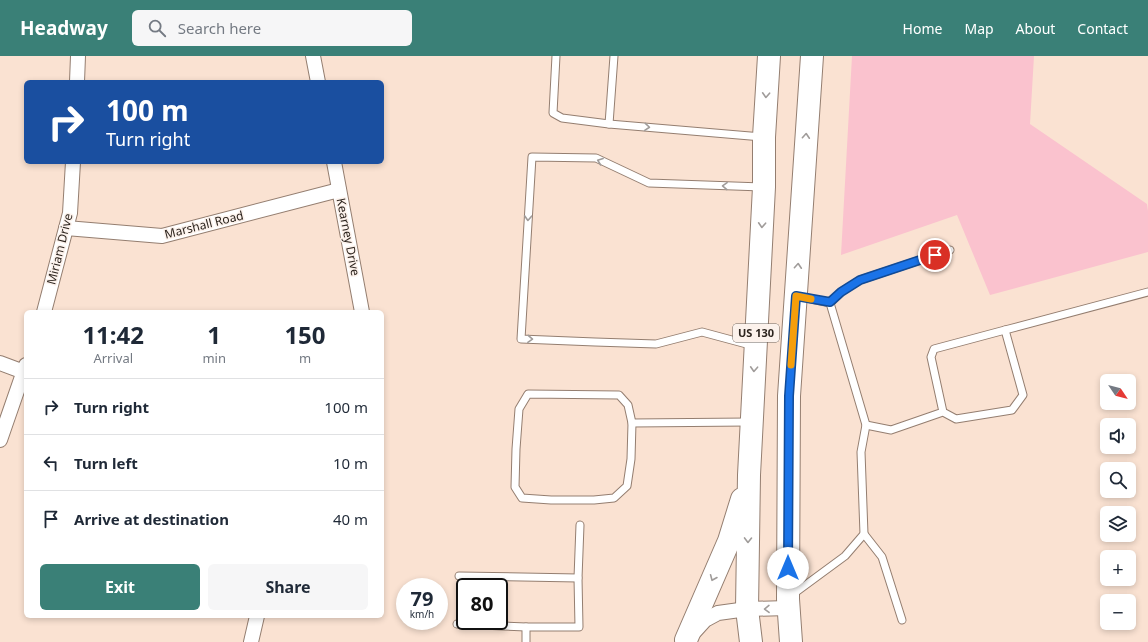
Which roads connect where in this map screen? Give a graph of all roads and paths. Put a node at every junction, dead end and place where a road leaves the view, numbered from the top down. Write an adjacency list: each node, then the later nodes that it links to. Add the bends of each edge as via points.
1 (78, 56): 7 (street)
2 (313, 56): 8 (street)
3 (556, 56): 9 (lane, via 553,113 562,118)
4 (614, 56): 9 (lane)
5 (769, 56): 10 (highway, US 130, one-way to 10)
6 (812, 56): 18 (highway, US 130, one-way to 6)
7 (77, 80)
8 (318, 80)
9 (609, 124): 10 (lane, one-way to 10)
10 (764, 137): 13 (highway, US 130)
11 (73, 164): 15 (street, Miriam Drive, via 70,213)
12 (334, 164): 14 (street, Kearney Drive)
13 (764, 187): 23 (highway, US 130, one-way to 23); 23 (lane, one-way to 23, via 649,183 596,158 532,157 521,339 656,344 702,332)
14 (339, 190): 15 (street, Marshall Road, via 162,236); 21 (street, Kearney Drive)
15 (66, 228): 20 (street, Miriam Drive)
16 (950, 250): 19 (lane, via 860,280)
17 (1148, 292): 22 (lane)
18 (796, 296): 19 (lane); 37 (highway, US 130, via 789,396)
19 (830, 302): 30 (lane)
20 (45, 310)
21 (362, 310)
22 (1005, 330): 27 (lane, via 934,349 931,357); 27 (lane, via 1023,395 1012,410 956,419)
23 (755, 346): 28 (highway, US 130, one-way to 28)
24 (0, 363): 25 (street)
25 (24, 369)
26 (24, 372): 31 (street)
27 (943, 412): 30 (lane, via 892,430)
28 (751, 422): 29 (lane); 32 (highway, US 130)
29 (632, 423): 29 (lane, via 628,405 618,395 528,394 519,409 515,487 522,498 614,498 627,486)
30 (866, 425): 34 (lane, via 861,452)
31 (0, 440)
32 (749, 475): 38 (highway, US 130, one-way to 38); 43 (highway, one-way to 43, via 729,541)
33 (580, 525): 36 (lane)
34 (864, 534): 37 (lane, via 845,556); 40 (lane, via 882,557)
35 (459, 576): 36 (lane)
36 (578, 578): 42 (lane, via 579,627)
37 (788, 604): 38 (street, one-way to 38); 47 (highway, US 130)
38 (747, 609): 43 (street, via 711,616); 46 (highway, US 130)
39 (257, 618): 44 (street)
40 (902, 620)
41 (508, 626): 42 (lane)
42 (526, 627): 45 (lane)
43 (686, 641)
44 (251, 642)
45 (526, 642)
46 (750, 642)
47 (791, 642)

